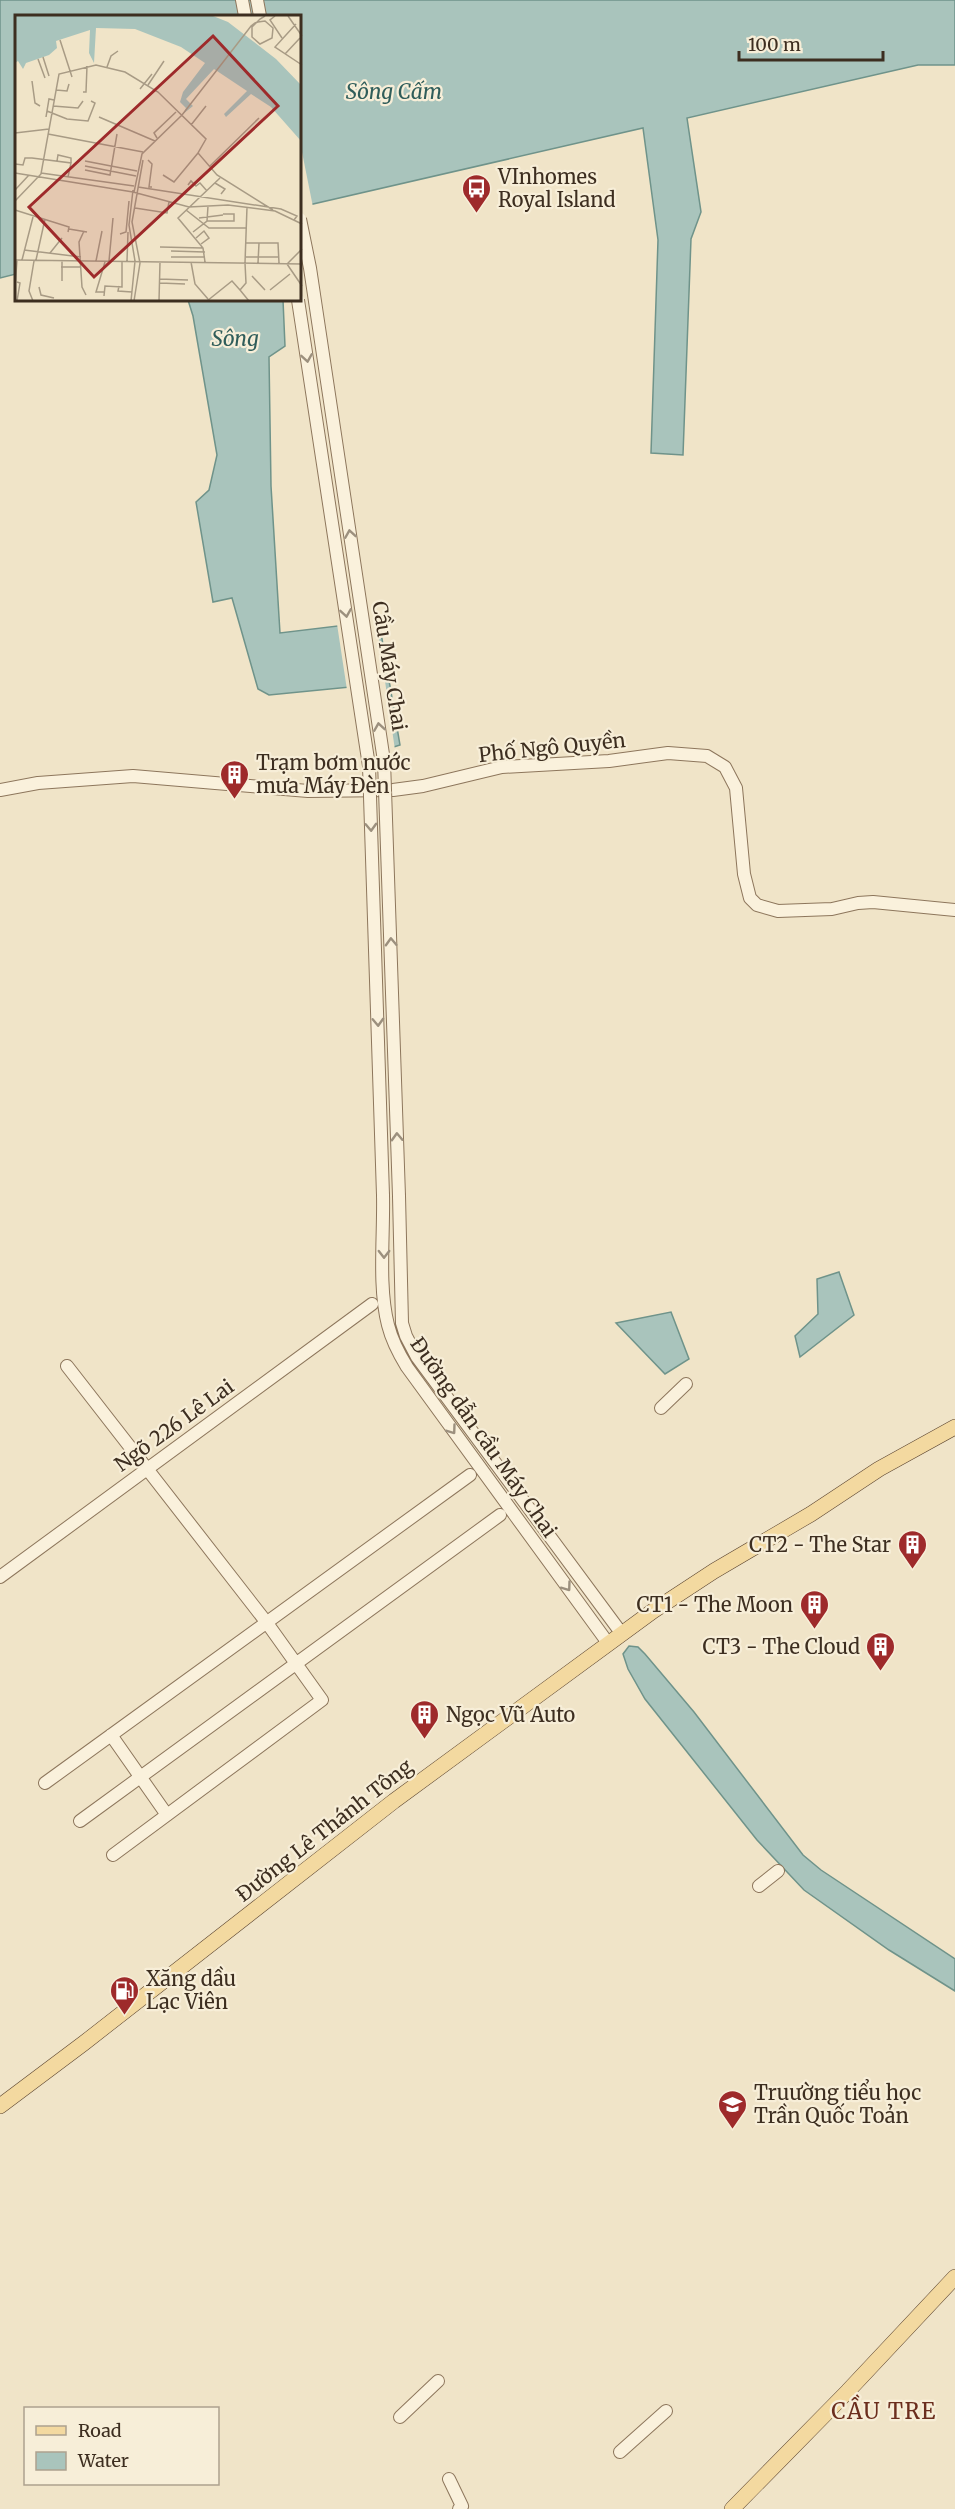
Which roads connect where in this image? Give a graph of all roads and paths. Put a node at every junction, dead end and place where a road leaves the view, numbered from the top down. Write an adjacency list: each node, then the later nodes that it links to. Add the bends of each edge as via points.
1 (242, 0): 3 (street)
2 (257, 0): 4 (street)
3 (245, 15)
4 (260, 15)
5 (302, 229): 10 (street, Cầu Máy Chai, one-way to 5, bridge, via 384,761)
6 (298, 302): 9 (street, Cầu Máy Chai, one-way to 9, bridge, via 369,766)
7 (0, 790): 8 (street, Phố Ngô Quyền, via 133,776 308,791 393,790 502,767 609,761 668,753 707,756 725,766 736,788 744,874 750,897 757,905 778,911 802,911 873,902)
8 (955, 910)
9 (384, 1195): 22 (street, Đường dẫn cầu Máy Chai, one-way to 22, via 384,1298 394,1345)
10 (399, 1196): 21 (street, Đường dẫn cầu Máy Chai, via 402,1323 406,1336 417,1357)
11 (372, 1304): 16 (street, Ngõ 226 Lê Lai)
12 (67, 1366): 16 (street)
13 (687, 1384): 14 (street)
14 (661, 1408)
15 (955, 1427): 21 (main road, Đường Lê Thánh Tông, via 714,1571)
16 (147, 1469): 19 (street, Ngõ 226 Lê Lai); 20 (street)
17 (470, 1474): 20 (street)
18 (500, 1515): 23 (street)
19 (0, 1577)
20 (267, 1623): 23 (street); 24 (street)
21 (622, 1634): 22 (main road, Đường Lê Thánh Tông)
22 (608, 1643): 32 (main road, Đường Lê Thánh Tông, via 394,1801)
23 (296, 1663): 25 (street); 27 (street, via 322,1700)
24 (111, 1735): 25 (street); 26 (street)
25 (140, 1777): 27 (street); 28 (street)
26 (45, 1783)
27 (167, 1815): 29 (street)
28 (80, 1821)
29 (113, 1855)
30 (778, 1870): 31 (street)
31 (759, 1886)
32 (0, 2106)
33 (955, 2277): 40 (main road)
34 (438, 2381): 36 (street)
35 (666, 2411): 37 (street)
36 (400, 2417)
37 (620, 2452)
38 (449, 2479): 39 (street, via 462,2506)
39 (459, 2509)
40 (732, 2509)

